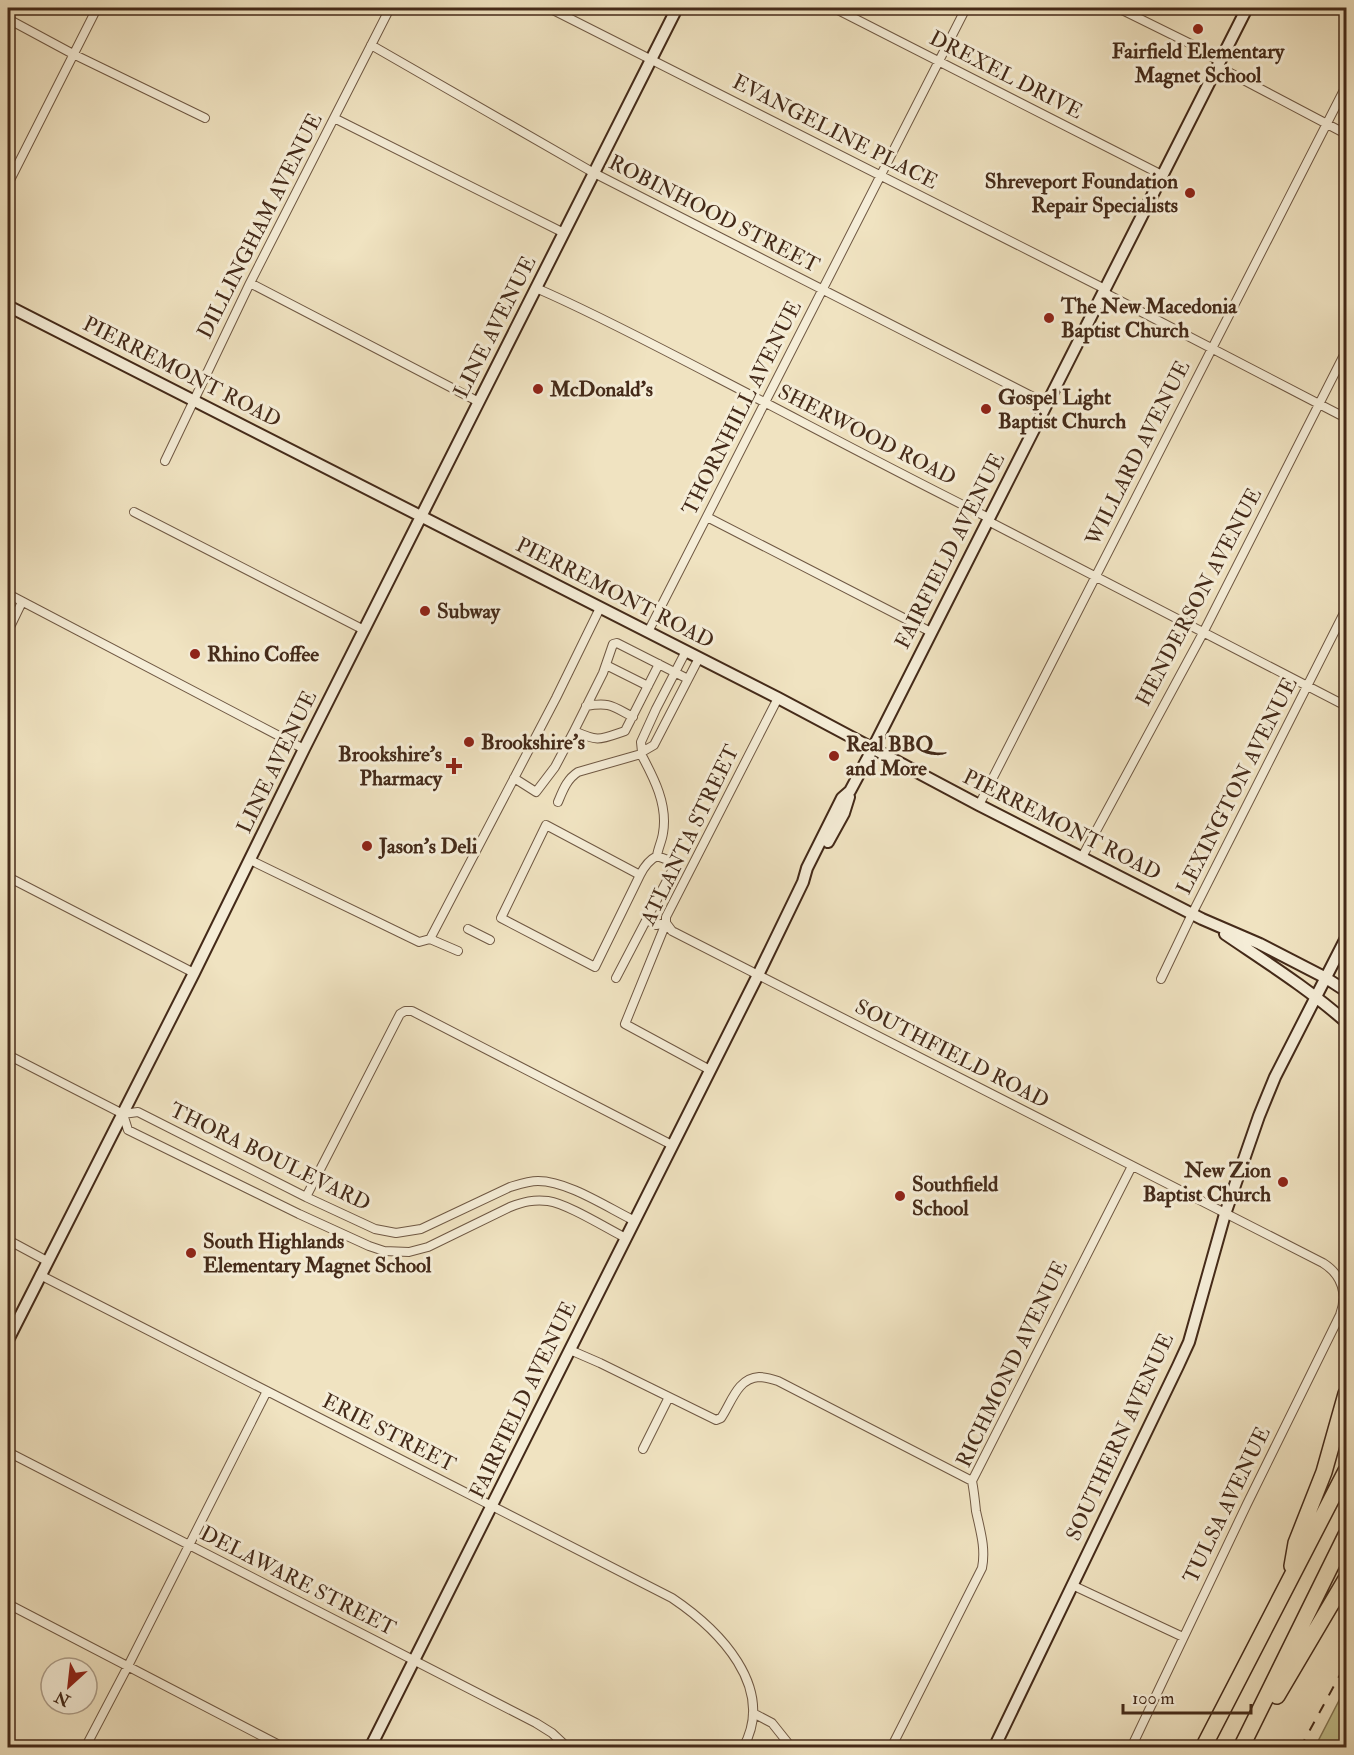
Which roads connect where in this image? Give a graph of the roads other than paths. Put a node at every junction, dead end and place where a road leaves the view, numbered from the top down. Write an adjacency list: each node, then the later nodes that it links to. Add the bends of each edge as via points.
1 (97, 8): 13 (street)
2 (390, 8): 12 (street, DILLINGHAM AVENUE)
3 (549, 8): 14 (street, EVANGELINE PLACE)
4 (677, 8): 14 (main road, LINE AVENUE)
5 (834, 8): 15 (street, DREXEL DRIVE)
6 (966, 8): 15 (street, THORNHILL AVENUE)
7 (1118, 8): 16 (street, via 1195,46)
8 (1247, 8): 16 (main road, FAIRFIELD AVENUE)
9 (1341, 8): 10 (street)
10 (1347, 10)
11 (8, 19): 13 (street)
12 (371, 45): 19 (street, DILLINGHAM AVENUE); 22 (street, ROBINHOOD STREET)
13 (73, 54): 18 (street); 25 (street)
14 (651, 59): 22 (main road, LINE AVENUE); 23 (street, EVANGELINE PLACE)
15 (938, 61): 23 (street, THORNHILL AVENUE); 24 (street, DREXEL DRIVE)
16 (1218, 64): 20 (street); 24 (main road, FAIRFIELD AVENUE)
17 (1347, 86): 20 (street, WILLARD AVENUE)
18 (205, 118)
19 (334, 118): 26 (street); 27 (street, DILLINGHAM AVENUE)
20 (1327, 124): 21 (street); 32 (street, WILLARD AVENUE)
21 (1347, 134)
22 (594, 173): 26 (main road, LINE AVENUE); 29 (street, ROBINHOOD STREET)
23 (880, 175): 29 (street, THORNHILL AVENUE); 30 (street, EVANGELINE PLACE)
24 (1162, 175): 30 (main road, FAIRFIELD AVENUE)
25 (8, 184)
26 (564, 233): 28 (main road, LINE AVENUE)
27 (250, 283): 34 (street, DILLINGHAM AVENUE); 35 (street)
28 (536, 288): 35 (main road, LINE AVENUE); 36 (street, SHERWOOD ROAD)
29 (823, 290): 36 (street, THORNHILL AVENUE); 37 (street, ROBINHOOD STREET)
30 (1104, 291): 32 (street, EVANGELINE PLACE); 37 (main road, FAIRFIELD AVENUE)
31 (8, 306): 34 (main road, PIERREMONT ROAD)
32 (1212, 349): 38 (street, EVANGELINE PLACE); 45 (street, WILLARD AVENUE)
33 (1347, 351): 38 (street, HENDERSON AVENUE)
34 (194, 400): 40 (street, DILLINGHAM AVENUE); 42 (main road, PIERREMONT ROAD)
35 (479, 402): 42 (main road, LINE AVENUE)
36 (765, 403): 43 (street, THORNHILL AVENUE); 44 (street, SHERWOOD ROAD)
37 (1047, 404): 44 (main road, FAIRFIELD AVENUE)
38 (1320, 404): 39 (street, EVANGELINE PLACE); 54 (street, HENDERSON AVENUE)
39 (1347, 418)
40 (165, 461)
41 (134, 512): 50 (street)
42 (421, 516): 48 (main road, PIERREMONT ROAD); 50 (main road, LINE AVENUE)
43 (706, 517): 52 (street, THORNHILL AVENUE); 53 (street)
44 (988, 520): 45 (street, SHERWOOD ROAD); 53 (main road, FAIRFIELD AVENUE)
45 (1096, 577): 54 (street, SHERWOOD ROAD); 73 (street, WILLARD AVENUE)
46 (8, 594): 47 (street)
47 (22, 602): 51 (street); 69 (street)
48 (600, 608): 52 (main road, PIERREMONT ROAD); 71 (street)
49 (1347, 609): 62 (street, LEXINGTON AVENUE)
50 (364, 630): 69 (main road, LINE AVENUE)
51 (8, 631)
52 (648, 632): 55 (main road, PIERREMONT ROAD)
53 (931, 632): 68 (main road, FAIRFIELD AVENUE)
54 (1203, 633): 62 (street, SHERWOOD ROAD); 75 (street, HENDERSON AVENUE)
55 (686, 651): 56 (main road, PIERREMONT ROAD); 59 (street)
56 (699, 658): 60 (street); 63 (main road, PIERREMONT ROAD)
57 (659, 664): 58 (street, via 617,643 613,644); 59 (street); 61 (street)
58 (606, 665): 61 (street); 64 (street)
59 (675, 672): 60 (street); 70 (street, via 641,742)
60 (688, 679): 70 (street, via 654,745)
61 (648, 686): 66 (street)
62 (1308, 686): 65 (street, SHERWOOD ROAD); 79 (street, LEXINGTON AVENUE)
63 (777, 698): 68 (main road, PIERREMONT ROAD); 82 (street, ATLANTA STREET, via 666,917)
64 (586, 706): 66 (street, via 610,705); 67 (street)
65 (1347, 706)
66 (633, 717): 67 (street, via 625,731 606,738 593,739)
67 (574, 730): 71 (street, via 555,767 536,792)
68 (873, 747): 73 (main road, PIERREMONT ROAD); 89 (main road, FAIRFIELD AVENUE, via 850,790 844,813 803,882)
69 (304, 749): 76 (main road, LINE AVENUE)
70 (641, 753): 72 (street, via 578,772); 74 (street, via 664,812)
71 (514, 778): 85 (street)
72 (558, 802)
73 (979, 805): 75 (main road, PIERREMONT ROAD)
74 (657, 856): 77 (street); 81 (street, via 676,864)
75 (1082, 858): 79 (main road, PIERREMONT ROAD)
76 (250, 860): 85 (street, via 419,942); 88 (main road, LINE AVENUE)
77 (640, 875): 77 (street, via 596,967 501,918 546,825)
78 (8, 877): 88 (street)
79 (1192, 914): 80 (main road, PIERREMONT ROAD); 92 (street, LEXINGTON AVENUE)
80 (1202, 919): 91 (main road, PIERREMONT ROAD); 94 (main road, PIERREMONT ROAD)
81 (646, 920): 82 (street); 90 (street)
82 (666, 924): 89 (street, SOUTHFIELD ROAD, via 672,931); 97 (street, ATLANTA STREET, via 625,1024)
83 (468, 928): 86 (street)
84 (1347, 938): 91 (main road, SOUTHERN AVENUE)
85 (430, 939): 87 (street)
86 (490, 940)
87 (458, 951)
88 (194, 973): 98 (main road, LINE AVENUE)
89 (758, 975): 97 (main road, FAIRFIELD AVENUE); 100 (street, SOUTHFIELD ROAD)
90 (616, 978)
91 (1326, 978): 93 (main road, PIERREMONT ROAD); 94 (main road, SOUTHERN AVENUE)
92 (1161, 979)
93 (1347, 991)
94 (1317, 997): 95 (main road, PIERREMONT ROAD); 102 (main road, SOUTHERN AVENUE, via 1266,1096)
95 (1347, 1022)
96 (8, 1055): 98 (street, THORA BOULEVARD)
97 (710, 1070): 99 (main road, FAIRFIELD AVENUE)
98 (123, 1114): 101 (street, THORA BOULEVARD, via 138,1112); 104 (street, THORA BOULEVARD, via 128,1130 384,1251 409,1252 428,1247 510,1207 536,1200 556,1203); 106 (main road, LINE AVENUE)
99 (672, 1145): 101 (street, via 412,1011 405,1011 400,1014); 103 (main road, FAIRFIELD AVENUE)
100 (1132, 1166): 102 (street, SOUTHFIELD ROAD); 117 (street, RICHMOND AVENUE)
101 (306, 1197): 103 (street, THORA BOULEVARD, via 375,1229 396,1233 421,1229 525,1182 554,1182)
102 (1225, 1214): 108 (street, SOUTHFIELD ROAD, via 1323,1263); 123 (main road, SOUTHERN AVENUE, via 1189,1342)
103 (635, 1221): 104 (main road, FAIRFIELD AVENUE)
104 (626, 1238): 110 (main road, FAIRFIELD AVENUE)
105 (8, 1240): 106 (street)
106 (47, 1261): 107 (main road, LINE AVENUE)
107 (40, 1275): 109 (main road, LINE AVENUE); 111 (street, ERIE STREET)
108 (1338, 1277): 125 (street, TULSA AVENUE, via 1344,1292 1340,1316)
109 (8, 1340)
110 (570, 1350): 113 (street); 118 (main road, FAIRFIELD AVENUE)
111 (267, 1391): 118 (street, ERIE STREET); 120 (street)
112 (1347, 1394): 122 (highway, via 1324,1472 1296,1543)
113 (669, 1398): 114 (street); 117 (street, via 718,1420 747,1380 778,1380)
114 (643, 1449)
115 (8, 1452): 120 (street, DELAWARE STREET)
116 (1347, 1471): 122 (highway)
117 (972, 1481): 135 (street, RICHMOND AVENUE, via 983,1544 982,1569)
118 (492, 1507): 126 (main road, FAIRFIELD AVENUE); 128 (street, ERIE STREET, via 691,1611 732,1654 746,1678)
119 (1347, 1535): 139 (highway)
120 (190, 1545): 126 (street, DELAWARE STREET); 127 (street)
121 (1347, 1580): 140 (highway)
122 (1290, 1581): 138 (highway)
123 (1072, 1585): 125 (street); 136 (main road, SOUTHERN AVENUE)
124 (8, 1604): 127 (street)
125 (1183, 1637): 137 (street, TULSA AVENUE)
126 (415, 1661): 131 (main road, FAIRFIELD AVENUE); 132 (street, DELAWARE STREET, via 536,1722)
127 (128, 1666): 129 (street); 130 (street)
128 (753, 1713): 133 (street); 134 (street, via 772,1723)
129 (84, 1748)
130 (285, 1748)
131 (370, 1748)
132 (568, 1748)
133 (743, 1748)
134 (792, 1748)
135 (891, 1748)
136 (994, 1748)
137 (1131, 1748)
138 (1203, 1748)
139 (1241, 1748)
140 (1247, 1748)

